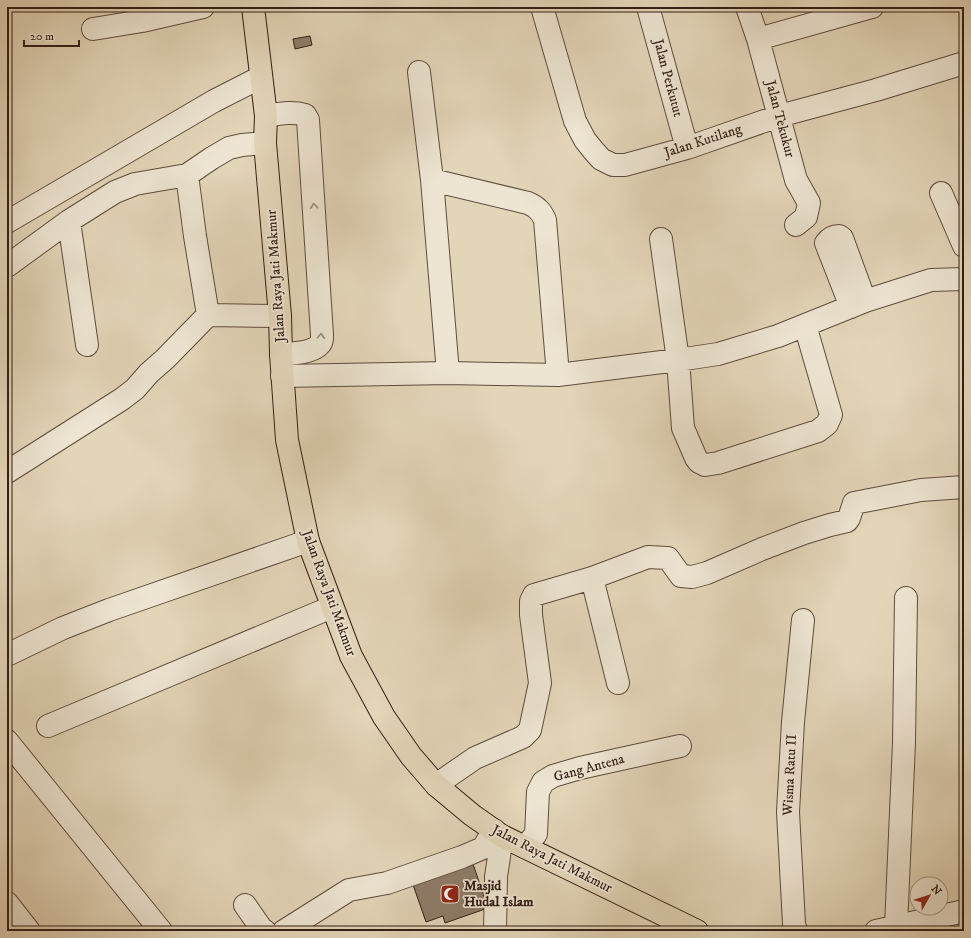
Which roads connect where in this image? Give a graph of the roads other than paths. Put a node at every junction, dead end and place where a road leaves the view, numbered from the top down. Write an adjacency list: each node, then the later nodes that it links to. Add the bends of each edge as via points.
1 (203, 7): 7 (street)
2 (253, 7): 12 (main road, Jalan Raya Jati Makmur)
3 (542, 7): 16 (street, Jalan Kutilang, via 575,121 585,140 601,158 613,165 625,165)
4 (648, 7): 16 (street, Jalan Perkutut)
5 (747, 7): 9 (street, Jalan Tekukur)
6 (872, 7): 9 (street)
7 (141, 14): 8 (street)
8 (93, 29)
9 (758, 39): 14 (street, Jalan Tekukur)
10 (964, 63): 14 (street, Jalan Kutilang)
11 (419, 72): 18 (street)
12 (261, 77): 13 (main road, Jalan Raya Jati Makmur); 21 (street, via 214,101)
13 (266, 116): 15 (main road, Jalan Raya Jati Makmur); 31 (street, one-way to 13, via 316,348 321,343 322,335 308,120 305,115 298,113)
14 (778, 116): 16 (street, Jalan Kutilang); 22 (street, Jalan Tekukur, via 796,180 808,203 806,217)
15 (265, 143): 17 (street, via 229,148); 28 (main road, Jalan Raya Jati Makmur)
16 (687, 148)
17 (187, 175): 20 (street, via 126,187); 27 (street)
18 (432, 180): 33 (street); 34 (street, via 528,203 541,212 545,220)
19 (940, 193): 24 (street)
20 (69, 221): 25 (street); 30 (street)
21 (7, 222)
22 (796, 225)
23 (661, 239): 32 (street)
24 (964, 246)
25 (7, 266)
26 (964, 280): 29 (street, via 931,280)
27 (208, 315): 28 (street); 36 (street, via 135,389)
28 (280, 316): 31 (main road, Jalan Raya Jati Makmur)
29 (805, 325): 32 (street, via 718,354); 32 (street, via 831,415 827,424 818,431 718,463 705,465 699,462 683,428)
30 (87, 345)
31 (281, 354): 35 (main road, Jalan Raya Jati Makmur)
32 (678, 360): 34 (street)
33 (448, 373): 34 (street); 35 (street)
34 (558, 375)
35 (282, 376): 38 (main road, Jalan Raya Jati Makmur, via 287,440)
36 (7, 472)
37 (964, 487): 39 (street, via 921,490 854,503 847,521 804,533 692,577 681,576 668,558 648,557)
38 (308, 541): 41 (main road, Jalan Raya Jati Makmur); 43 (street, via 109,610 63,628)
39 (592, 578): 44 (street); 48 (street, via 534,596 531,601 540,683 530,730 523,737 475,758)
40 (906, 598): 54 (street, via 904,743)
41 (332, 607): 45 (street); 48 (main road, Jalan Raya Jati Makmur, via 351,656 384,716 411,756)
42 (803, 620): 61 (street, Wisma Ratu II, via 793,722 788,812)
43 (7, 655)
44 (618, 683)
45 (48, 726)
46 (7, 741): 56 (street)
47 (680, 746): 50 (street, Gang Antena, via 580,768 553,776 543,782 538,792 536,834)
48 (436, 785): 49 (main road, Jalan Raya Jati Makmur)
49 (498, 833): 50 (main road, Jalan Raya Jati Makmur); 58 (street, via 483,848 462,858 388,884 349,890); 59 (street)
50 (525, 847): 60 (main road, Jalan Raya Jati Makmur)
51 (7, 903): 55 (street)
52 (245, 905): 57 (street)
53 (964, 911): 54 (street)
54 (886, 929)
55 (29, 931)
56 (161, 931)
57 (265, 931)
58 (284, 931)
59 (495, 931)
60 (696, 931)
61 (796, 931)

